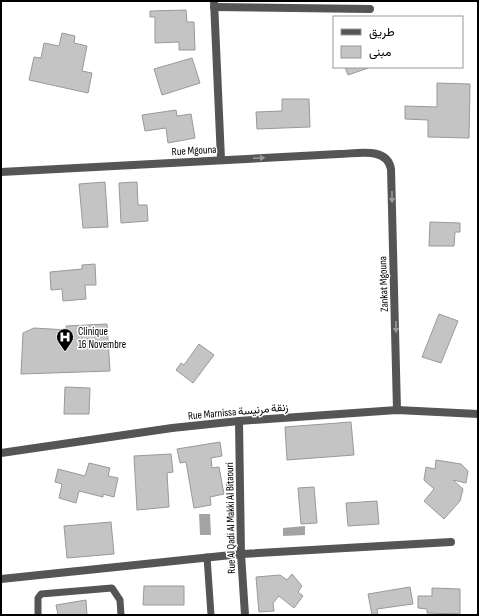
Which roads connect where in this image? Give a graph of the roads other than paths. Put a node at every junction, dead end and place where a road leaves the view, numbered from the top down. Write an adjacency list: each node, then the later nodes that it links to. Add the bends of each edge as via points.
1 (214, 4): 2 (street); 4 (street)
2 (370, 9)
3 (388, 158): 4 (street, Rue Mgouna, one-way to 3, via 368,153); 6 (street, Zankat Mgouna, one-way to 6, via 392,183)
4 (220, 160): 5 (street, Rue Mgouna)
5 (1, 172)
6 (397, 410): 7 (street, Rue Marnissa زنقة مرنيسة); 8 (street, Rue Marnissa زنقة مرنيسة)
7 (478, 414)
8 (239, 421): 9 (street, Rue Marnissa زنقة مرنيسة); 11 (street, Rue Al Qadi Al Makki Al Bitaouri)
9 (1, 453)
10 (451, 542): 11 (street)
11 (241, 554): 12 (street); 17 (street, Rue Al Qadi Al Makki Al Bitaouri)
12 (207, 557): 13 (street); 16 (lane)
13 (1, 579)
14 (38, 615): 15 (lane, via 38,598 41,594 112,588 120,600)
15 (121, 615)
16 (211, 615)
17 (245, 615)

